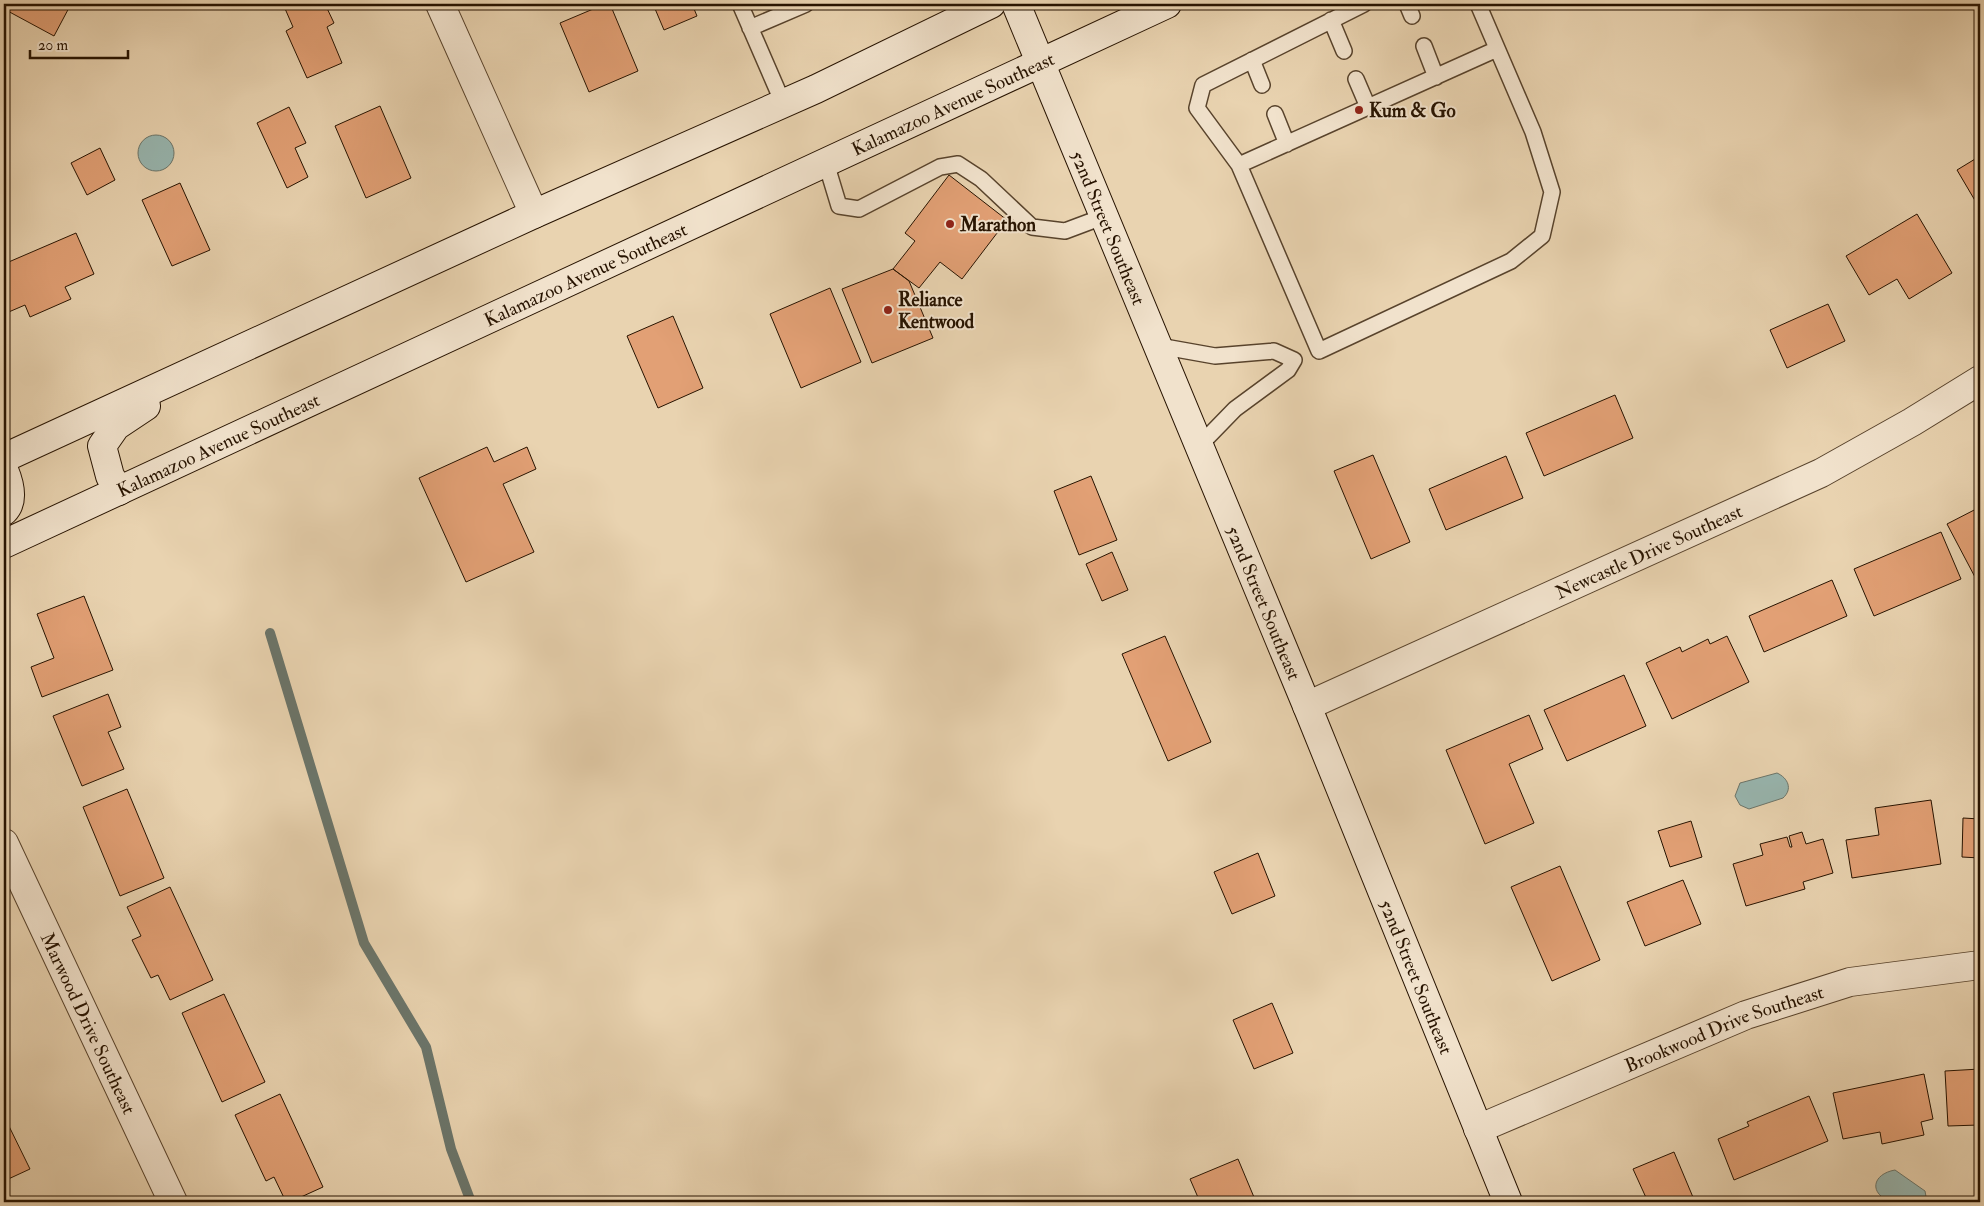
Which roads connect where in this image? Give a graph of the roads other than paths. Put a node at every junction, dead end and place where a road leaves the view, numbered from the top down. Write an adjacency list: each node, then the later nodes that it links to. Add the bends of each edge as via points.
1 (440, 4): 25 (main road)
2 (740, 4): 10 (lane)
3 (806, 4): 10 (lane)
4 (991, 4): 19 (main road)
5 (1016, 4): 15 (main road, 52nd Street Southeast)
6 (1167, 4): 15 (main road, Kalamazoo Avenue Southeast)
7 (1364, 4): 9 (lane)
8 (1478, 4): 12 (lane)
9 (1331, 20): 13 (lane); 14 (lane)
10 (750, 28): 19 (lane)
11 (1424, 46): 16 (lane)
12 (1497, 49): 16 (lane); 28 (lane, via 1533,132 1552,192 1542,236 1510,261)
13 (1344, 50)
14 (1252, 60): 18 (lane); 24 (lane, via 1202,85 1197,108)
15 (1041, 62): 23 (main road, Kalamazoo Avenue Southeast); 26 (main road, 52nd Street Southeast)
16 (1436, 76): 20 (lane)
17 (1356, 79): 20 (lane)
18 (1262, 85)
19 (783, 103): 25 (main road)
20 (1368, 107): 22 (lane)
21 (1274, 114): 22 (lane)
22 (1287, 144): 24 (lane)
23 (826, 163): 26 (lane, via 839,206 859,209 940,168 958,164 981,179 1032,227 1065,231); 35 (main road, Kalamazoo Avenue Southeast)
24 (1239, 165): 28 (lane)
25 (534, 214): 30 (main road)
26 (1105, 216): 27 (main road, 52nd Street Southeast)
27 (1158, 346): 29 (lane, via 1215,356 1274,350); 32 (main road, 52nd Street Southeast)
28 (1318, 351): 29 (lane)
29 (1294, 360): 32 (lane, via 1288,370 1235,409)
30 (205, 365): 33 (main road); 35 (main road, via 116,426 102,446 110,476)
31 (1980, 380): 38 (main road, Newcastle Drive Southeast, via 1821,473)
32 (1200, 446): 38 (main road, 52nd Street Southeast)
33 (4, 458)
34 (4, 470): 36 (main road, via 10,491 8,507)
35 (119, 491): 37 (main road, Kalamazoo Avenue Southeast)
36 (4, 511)
37 (4, 544)
38 (1308, 706): 41 (main road, 52nd Street Southeast)
39 (4, 843): 42 (main road, Marwood Drive Southeast)
40 (1980, 965): 41 (main road, Brookwood Drive Southeast, via 1850,982 1746,1015)
41 (1478, 1129): 43 (main road, 52nd Street Southeast)
42 (172, 1202)
43 (1508, 1202)

